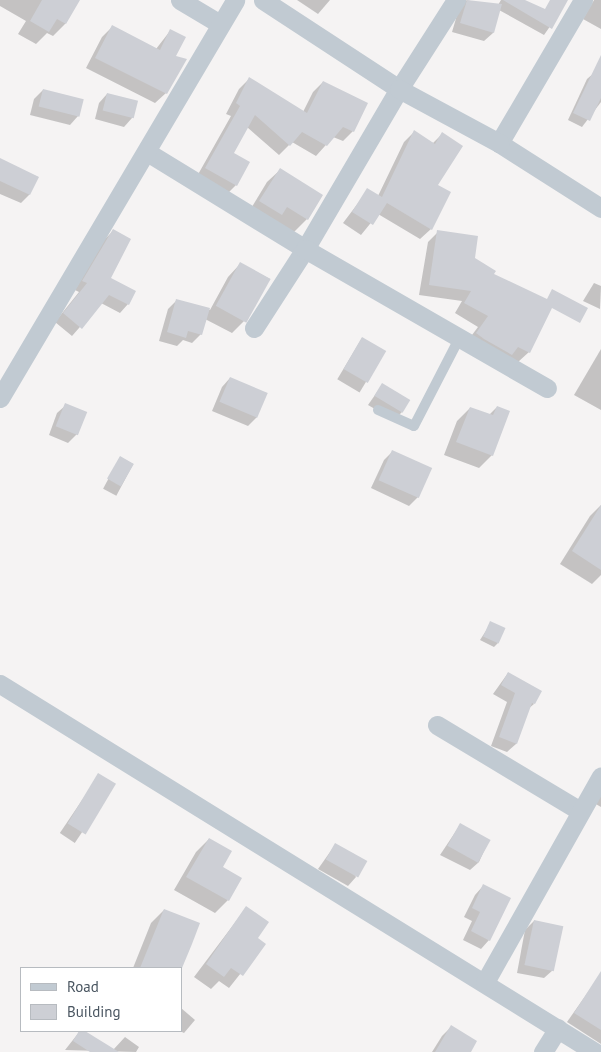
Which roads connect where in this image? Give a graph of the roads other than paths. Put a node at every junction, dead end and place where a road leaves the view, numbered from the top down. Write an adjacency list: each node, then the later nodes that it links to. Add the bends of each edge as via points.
1 (180, 0): 6 (street)
2 (235, 0): 6 (street)
3 (263, 0): 7 (street)
4 (456, 0): 7 (street)
5 (583, 0): 8 (street)
6 (220, 24): 9 (street)
7 (400, 89): 8 (street); 11 (street)
8 (500, 143): 10 (street)
9 (147, 152): 11 (street); 15 (street)
10 (601, 208)
11 (305, 249): 12 (street); 13 (street)
12 (254, 328)
13 (460, 338): 14 (street); 16 (lane, via 414,426)
14 (547, 388)
15 (0, 398)
16 (378, 410)
17 (0, 684): 21 (street)
18 (437, 725): 20 (street)
19 (601, 776): 20 (street)
20 (580, 811): 21 (street)
21 (485, 982): 22 (street)
22 (558, 1028): 23 (street); 24 (street)
23 (543, 1052)
24 (595, 1052)

